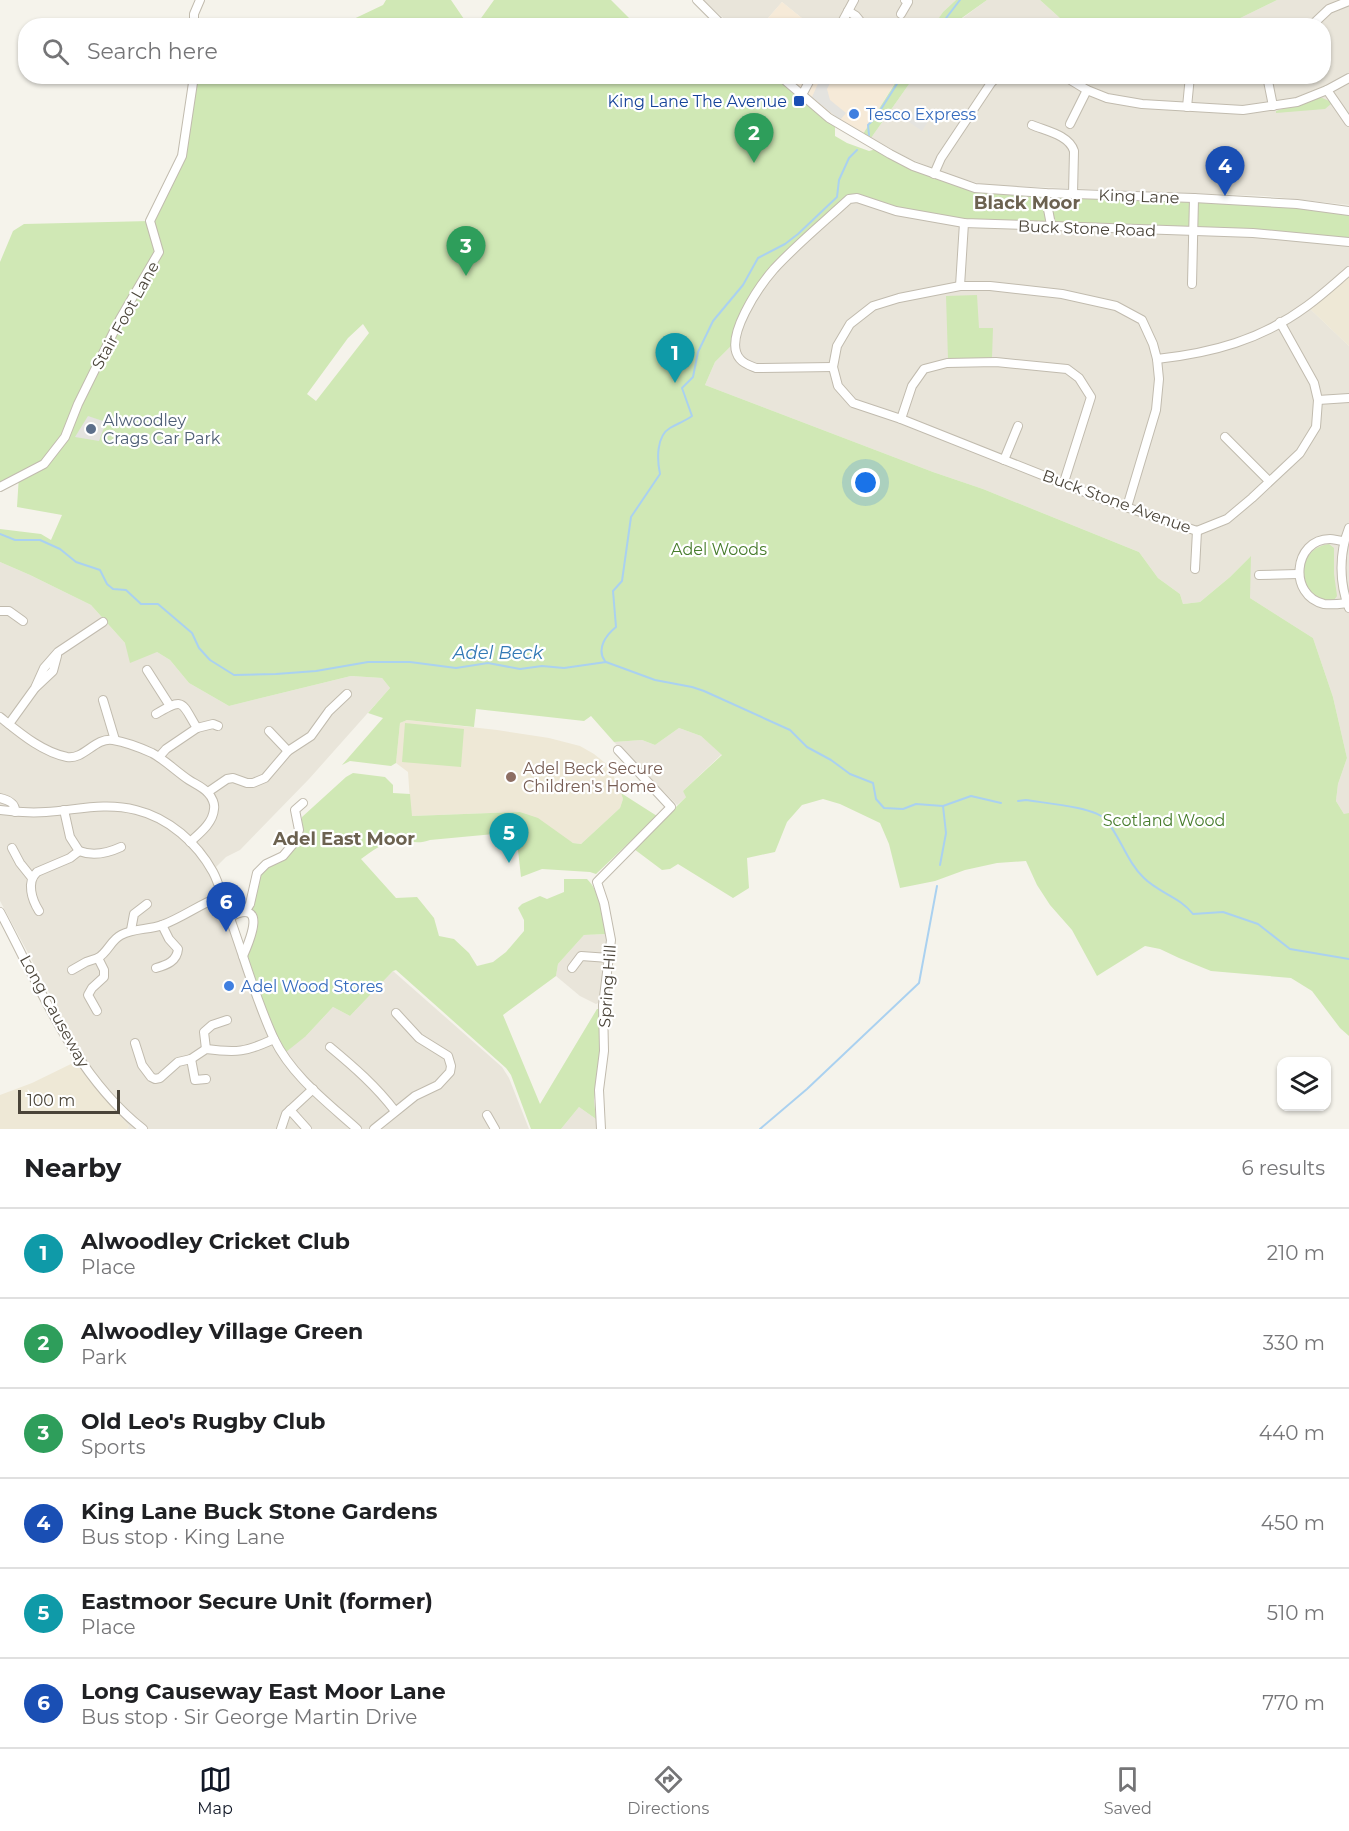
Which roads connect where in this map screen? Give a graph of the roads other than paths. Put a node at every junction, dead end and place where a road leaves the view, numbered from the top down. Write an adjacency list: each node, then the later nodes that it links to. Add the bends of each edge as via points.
1 (200, 0): 9 (street)
2 (697, 0): 6 (street)
3 (854, 0): 7 (street)
4 (905, 0): 8 (street, via 908,2)
5 (1349, 1): 13 (street, via 1329,9)
6 (706, 3): 10 (street)
7 (848, 11): 11 (street); 12 (street)
8 (901, 14)
9 (194, 18)
10 (717, 18)
11 (844, 18)
12 (858, 18)
13 (1319, 18)
14 (1349, 78): 23 (street)
15 (193, 84): 53 (street, Stair Foot Lane, via 182,156 150,221 159,252 120,319 65,437 44,464)
16 (789, 84): 24 (street, King Lane)
17 (807, 84): 24 (street)
18 (991, 84): 30 (street)
19 (1077, 84): 22 (street)
20 (1189, 84): 26 (street)
21 (1269, 84): 25 (street)
22 (1087, 90): 26 (street, via 1142,104); 28 (street)
23 (1327, 90): 25 (street); 27 (street)
24 (801, 95): 30 (street, King Lane, via 829,118 890,154)
25 (1273, 106): 26 (street, via 1243,110)
26 (1187, 107)
27 (1349, 122)
28 (1070, 124)
29 (1032, 126): 32 (street, via 1068,140 1073,147)
30 (934, 174): 31 (street, King Lane, via 975,188)
31 (1045, 193): 32 (street, King Lane); 36 (street)
32 (1073, 194): 33 (street, King Lane)
33 (1194, 198): 34 (street, King Lane); 37 (street)
34 (1349, 211)
35 (964, 223): 36 (street, Buck Stone Road); 41 (street); 44 (street, Buck Stone Road, via 849,199 773,270 738,326 734,343 738,357 756,368)
36 (1051, 225): 37 (street, Buck Stone Road)
37 (1192, 231): 38 (street, Buck Stone Road); 40 (street)
38 (1349, 243)
39 (1347, 276): 42 (street)
40 (1192, 284)
41 (960, 286): 43 (street, via 1062,294 1116,306 1142,320); 44 (street, via 873,306 850,324 837,346)
42 (1280, 322): 43 (street, via 1232,345); 46 (street, Buck Stone Avenue, via 1314,383)
43 (1157, 359): 54 (street, via 1156,410)
44 (833, 367): 47 (street, Buck Stone Avenue, via 838,386 853,403)
45 (1349, 398): 46 (street)
46 (1318, 400): 51 (street, Buck Stone Avenue, via 1316,426 1300,453)
47 (901, 419): 50 (street, Buck Stone Avenue); 52 (street, via 912,386 924,369 947,363 996,362 1067,369 1079,378 1091,398)
48 (1018, 426): 50 (street)
49 (1225, 437): 51 (street)
50 (1004, 460): 52 (street, Buck Stone Avenue)
51 (1269, 481): 56 (street, Buck Stone Avenue, via 1227,519)
52 (1064, 482): 54 (street, Buck Stone Avenue)
53 (0, 487)
54 (1127, 507): 56 (street, Buck Stone Avenue)
55 (1349, 528): 57 (street)
56 (1197, 531): 58 (street)
57 (1344, 542): 59 (street, via 1329,539 1308,548); 60 (street, via 1341,560)
58 (1195, 569)
59 (1298, 574): 61 (street); 62 (street, via 1303,590 1311,598)
60 (1346, 574): 62 (street)
61 (1259, 575)
62 (1348, 606)
63 (0, 610): 64 (street, via 17,615)
64 (22, 621)
65 (103, 622): 72 (street, via 58,652)
66 (147, 670): 69 (street)
67 (347, 694): 78 (street, via 307,740)
68 (103, 700): 76 (street)
69 (170, 706): 70 (street); 74 (street, via 184,707)
70 (156, 714)
71 (0, 717): 72 (street)
72 (9, 724): 76 (street, via 42,747 66,757 103,740)
73 (218, 726): 74 (street)
74 (197, 728): 79 (street)
75 (269, 731): 78 (street)
76 (115, 740): 79 (street)
77 (618, 750): 101 (street, Spring Hill, via 671,807 597,882 610,934)
78 (288, 752): 80 (street, via 260,782 227,779)
79 (159, 758): 80 (street)
80 (208, 792): 86 (street, via 215,806 212,818)
81 (0, 798): 85 (street, via 11,802)
82 (303, 803): 95 (street, via 295,810 298,830 294,843 283,856 256,873)
83 (0, 810): 85 (street)
84 (64, 810): 85 (street); 86 (street, via 105,806 137,810 168,824); 89 (street, via 70,837)
85 (15, 812)
86 (190, 842): 91 (street, via 213,871)
87 (121, 847): 89 (street, via 105,853)
88 (12, 848): 90 (street)
89 (79, 851): 90 (street)
90 (32, 878): 93 (street)
91 (222, 896): 96 (street); 97 (street)
92 (147, 904): 98 (street, via 134,914)
93 (39, 911)
94 (0, 912): 118 (street, Long Causeway, via 75,1052 105,1094)
95 (245, 912): 96 (street); 99 (street, via 253,918 254,927)
96 (230, 917): 99 (street)
97 (162, 925): 98 (street); 102 (street, via 178,954 166,966)
98 (131, 930): 100 (street, via 118,936)
99 (243, 956): 108 (street)
100 (98, 958): 104 (street); 105 (street, via 104,977 88,995)
101 (609, 958): 103 (street, via 581,956); 124 (street, Spring Hill, via 599,1090)
102 (156, 968)
103 (573, 968)
104 (72, 970)
105 (97, 1011)
106 (396, 1013): 116 (street, via 419,1038 448,1056 451,1066 438,1085)
107 (227, 1020): 111 (street, via 212,1024 204,1032)
108 (274, 1039): 111 (street, via 250,1050); 114 (street, via 294,1070)
109 (135, 1043): 112 (street, via 142,1065 155,1079 178,1062)
110 (330, 1047): 116 (street, via 364,1075)
111 (206, 1049): 112 (street)
112 (191, 1059): 113 (street, via 195,1080)
113 (207, 1079)
114 (313, 1089): 115 (street); 121 (street)
115 (290, 1110): 119 (street); 120 (street)
116 (395, 1111): 122 (street)
117 (486, 1115): 123 (street)
118 (143, 1129)
119 (281, 1129)
120 (307, 1129)
121 (357, 1129)
122 (374, 1129)
123 (495, 1129)
124 (601, 1129)

